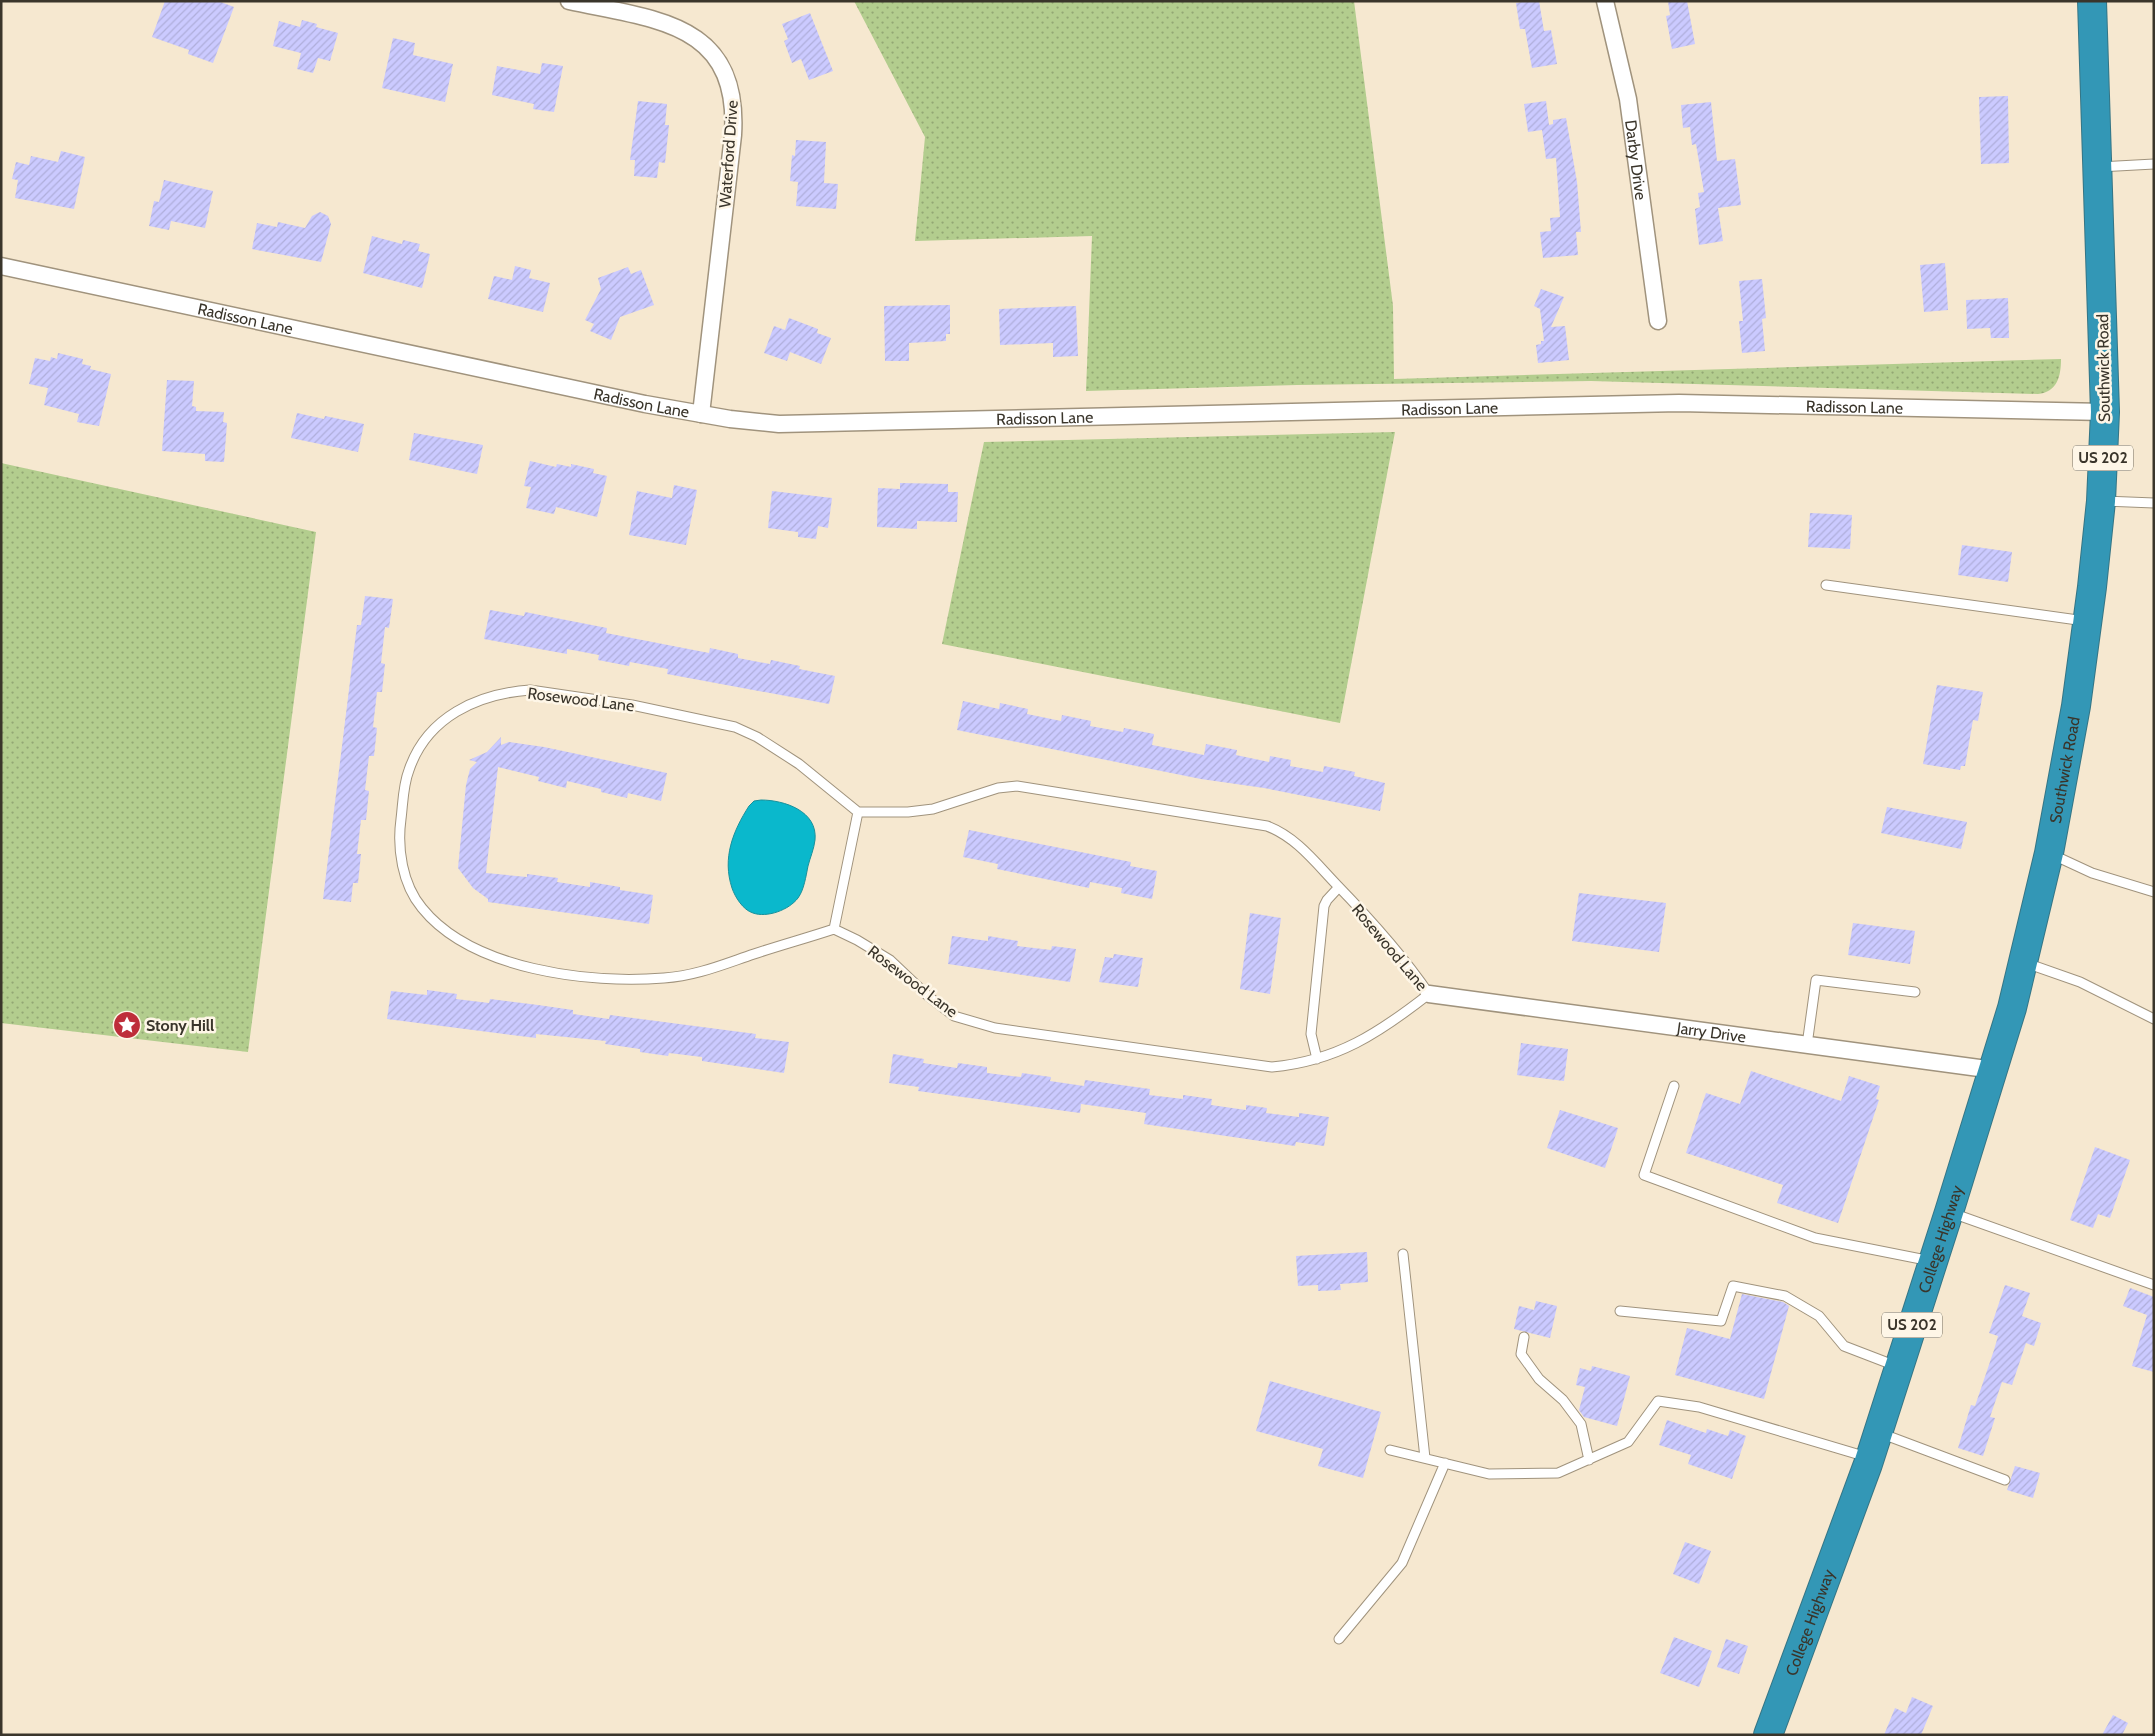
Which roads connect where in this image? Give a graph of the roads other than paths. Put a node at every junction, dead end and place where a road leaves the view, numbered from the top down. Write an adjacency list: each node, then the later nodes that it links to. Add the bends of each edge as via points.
1 (570, 1): 4 (street, Waterford Drive)
2 (1605, 1): 8 (street, Darby Drive, via 1628,99)
3 (2092, 1): 6 (highway, Southwick Road / US 202)
4 (589, 3): 10 (street, Waterford Drive, via 658,21 700,40 714,54 732,90 732,135)
5 (2154, 164): 6 (lane)
6 (2098, 167): 9 (highway, Southwick Road / US 202)
7 (1, 266): 10 (street, Radisson Lane)
8 (1658, 321)
9 (2104, 412): 10 (street, Radisson Lane, via 1679,403 802,425); 11 (highway, Southwick Road / US 202)
10 (701, 414)
11 (2101, 500): 12 (lane); 14 (highway, Southwick Road / US 202)
12 (2154, 504)
13 (1826, 585): 14 (lane)
14 (2088, 621): 16 (highway, Southwick Road / US 202)
15 (858, 812): 17 (lane, Rosewood Lane, via 933,809 998,788 1040,788 1267,826 1281,831 1298,844); 20 (lane); 20 (lane, Rosewood Lane, via 799,764 735,727 632,705 543,691 492,695 458,709 420,746 405,784 400,852 411,890 422,908 447,932 497,958 559,973 614,979 662,978 708,970)
16 (2049, 853): 18 (lane, via 2092,873); 19 (highway, Southwick Road / US 202)
17 (1339, 887): 23 (lane, Rosewood Lane, via 1387,938); 26 (lane, via 1324,906 1311,1034)
18 (2154, 892)
19 (2036, 909): 21 (highway, College Highway / US 202)
20 (834, 929): 26 (lane, Rosewood Lane, via 890,960 954,1016 995,1028 1272,1068)
21 (2024, 962): 24 (lane, via 2080,982); 27 (highway, College Highway / US 202)
22 (1915, 992): 25 (lane, via 1816,980)
23 (1429, 994): 25 (street, Jarry Drive); 26 (lane, Rosewood Lane, via 1369,1038)
24 (2154, 1019)
25 (1807, 1045): 27 (street, Jarry Drive)
26 (1317, 1059)
27 (1994, 1070): 29 (highway, College Highway / US 202)
28 (1674, 1086): 31 (lane, via 1644,1175 1815,1238)
29 (1949, 1212): 31 (highway, College Highway / US 202); 32 (lane)
30 (1403, 1254): 38 (lane)
31 (1933, 1261): 35 (highway, College Highway / US 202)
32 (2154, 1285)
33 (1620, 1311): 35 (lane, via 1721,1321 1733,1286 1785,1296 1819,1316 1844,1346)
34 (1524, 1337): 39 (lane, via 1521,1354 1581,1424)
35 (1899, 1367): 36 (highway, College Highway / US 202)
36 (1874, 1445): 39 (lane, via 1658,1401 1628,1442); 41 (lane); 43 (highway, College Highway / US 202)
37 (1390, 1450): 38 (lane)
38 (1425, 1458): 40 (lane)
39 (1589, 1460): 40 (lane, via 1558,1473 1489,1474)
40 (1446, 1463): 42 (lane, via 1402,1563)
41 (2005, 1480)
42 (1339, 1639)
43 (1768, 1735)

